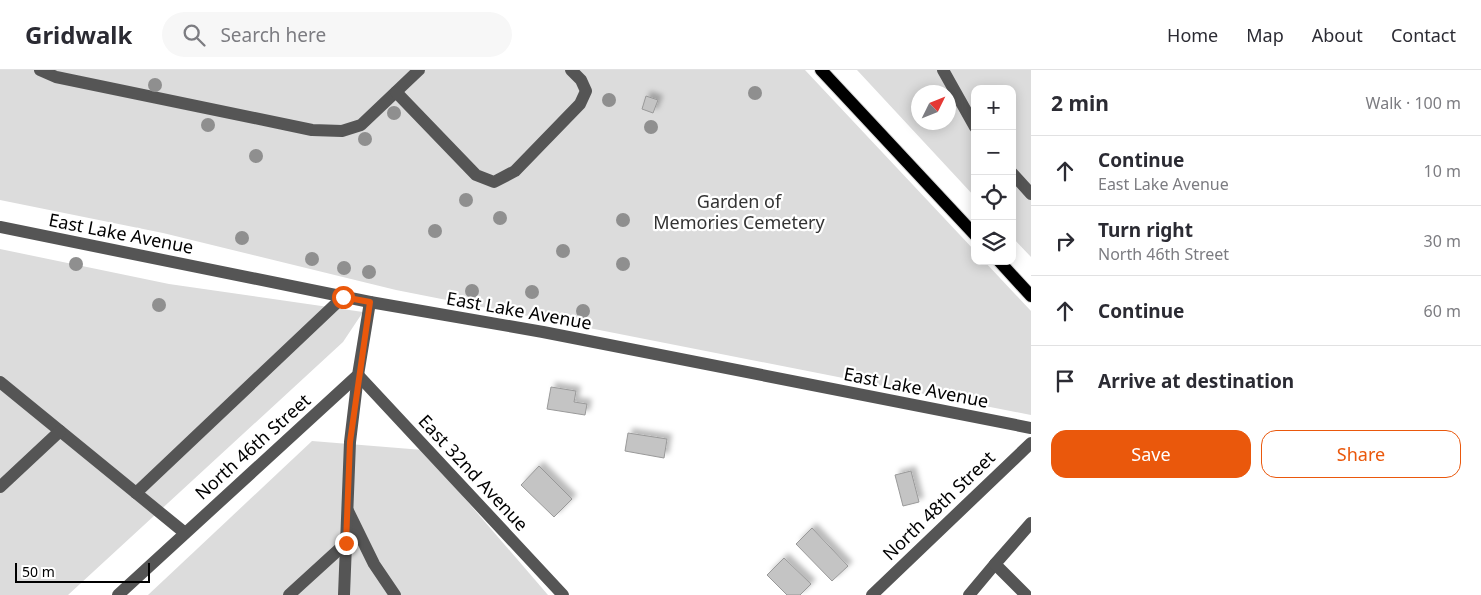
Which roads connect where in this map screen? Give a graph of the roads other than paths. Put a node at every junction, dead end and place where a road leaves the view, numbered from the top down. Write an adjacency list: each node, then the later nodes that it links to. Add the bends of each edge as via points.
1 (40, 70): 6 (street, via 56,77 312,130 342,131 361,125)
2 (419, 70): 6 (street)
3 (571, 70): 6 (street, via 586,91 580,104 515,171 494,182 476,175)
4 (821, 70): 11 (main road)
5 (943, 70): 7 (street)
6 (396, 92)
7 (971, 120)
8 (1015, 175): 9 (street)
9 (1031, 194)
10 (0, 227): 14 (street, East Lake Avenue)
11 (971, 231)
12 (1003, 265): 13 (main road)
13 (1031, 296)
14 (343, 297): 15 (street, East Lake Avenue); 22 (street)
15 (370, 302): 16 (street); 18 (street, East Lake Avenue, via 543,332)
16 (358, 375): 23 (street); 25 (street, North 46th Street); 32 (street, East 32nd Avenue)
17 (0, 382): 19 (street)
18 (1031, 428)
19 (60, 431): 21 (street); 22 (street)
20 (1031, 443): 33 (street, North 48th Street)
21 (0, 487)
22 (136, 493): 25 (street)
23 (347, 509): 26 (street); 31 (street, via 374,564)
24 (1031, 523): 27 (street)
25 (186, 533): 28 (street, North 46th Street)
26 (346, 543): 29 (street); 30 (street)
27 (995, 564): 34 (street); 35 (street)
28 (118, 595)
29 (289, 595)
30 (344, 595)
31 (395, 595)
32 (563, 595)
33 (872, 595)
34 (969, 595)
35 (1026, 595)

